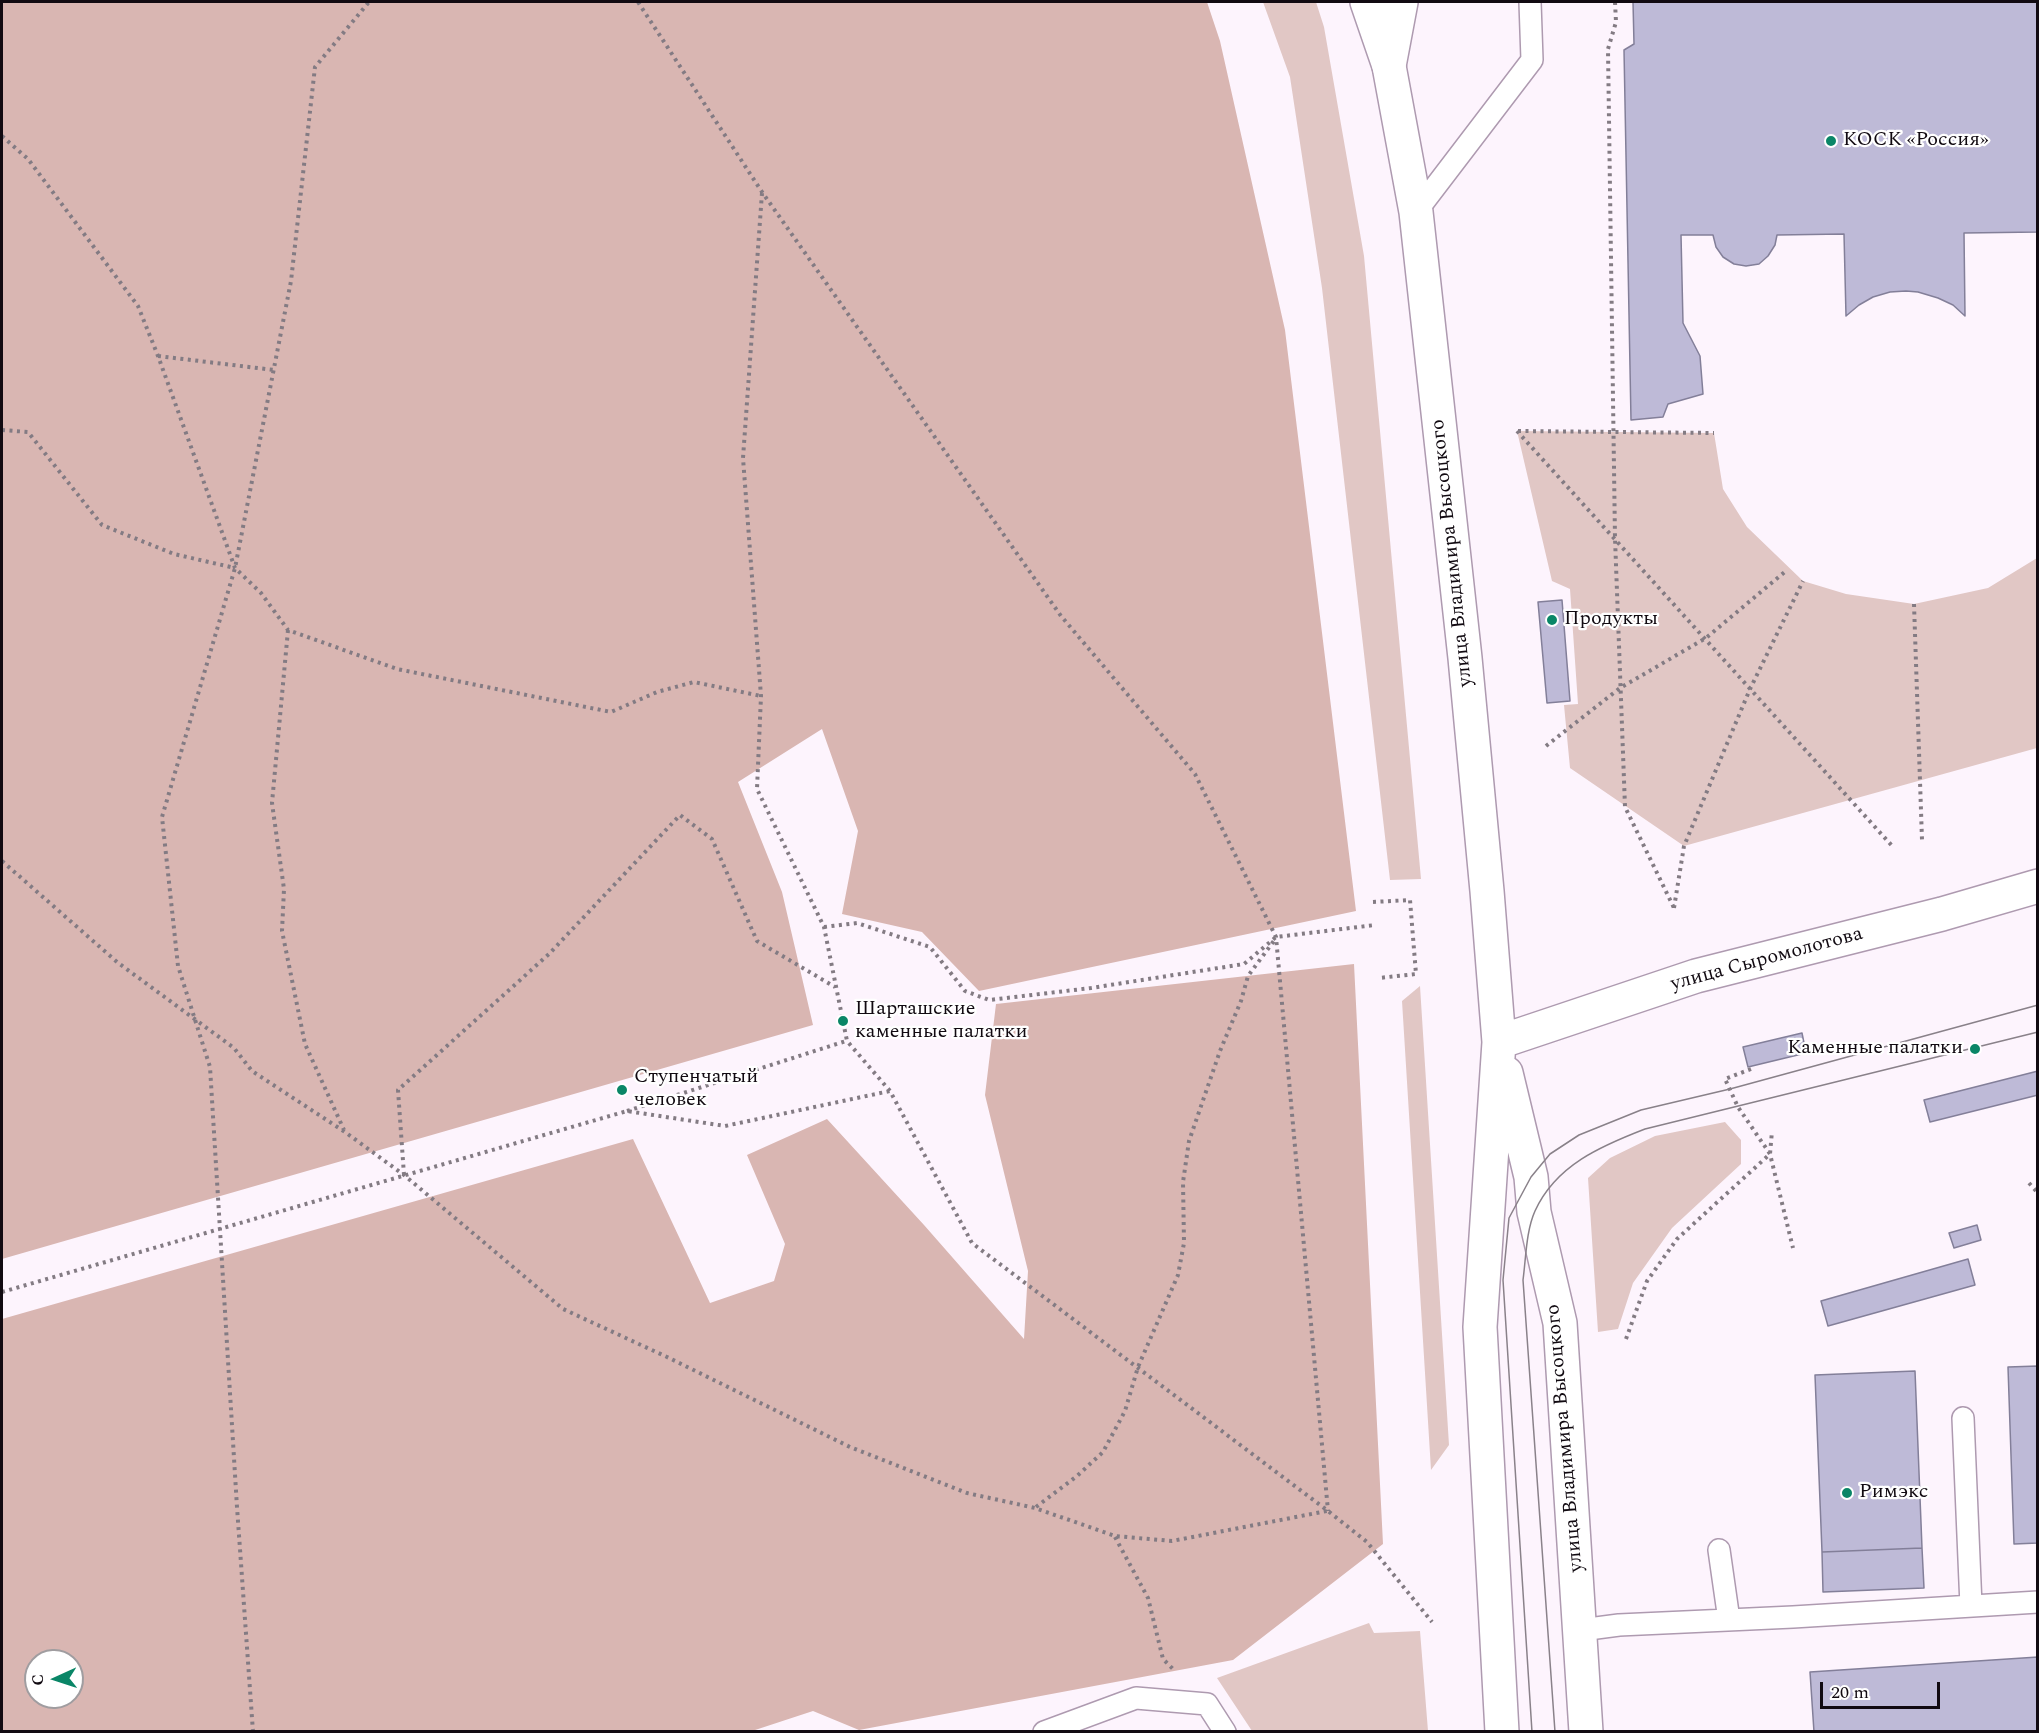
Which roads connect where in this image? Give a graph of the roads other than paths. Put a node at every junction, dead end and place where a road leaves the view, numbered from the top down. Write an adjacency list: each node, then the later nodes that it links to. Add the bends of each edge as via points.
1 (1367, 2): 4 (main road, улица Владимира Высоцкого)
2 (1401, 2): 4 (main road, улица Владимира Высоцкого)
3 (1530, 2): 5 (lane, via 1532,60)
4 (1389, 66): 5 (main road, улица Владимира Высоцкого)
5 (1416, 212): 7 (main road, улица Владимира Высоцкого, via 1465,658)
6 (2037, 886): 7 (main road, улица Сыромолотова, via 1696,976)
7 (1499, 1042): 13 (main road, улица Владимира Высоцкого, via 1560,1323); 16 (main road, улица Владимира Высоцкого, via 1480,1327)
8 (1963, 1418): 11 (lane)
9 (1719, 1550): 12 (lane)
10 (2037, 1602): 11 (lane)
11 (1971, 1606): 12 (lane)
12 (1729, 1620): 13 (lane)
13 (1581, 1630): 17 (main road, улица Владимира Высоцкого)
14 (1044, 1731): 15 (lane, via 1136,1698 1207,1704)
15 (1225, 1731)
16 (1502, 1731)
17 (1586, 1731)

